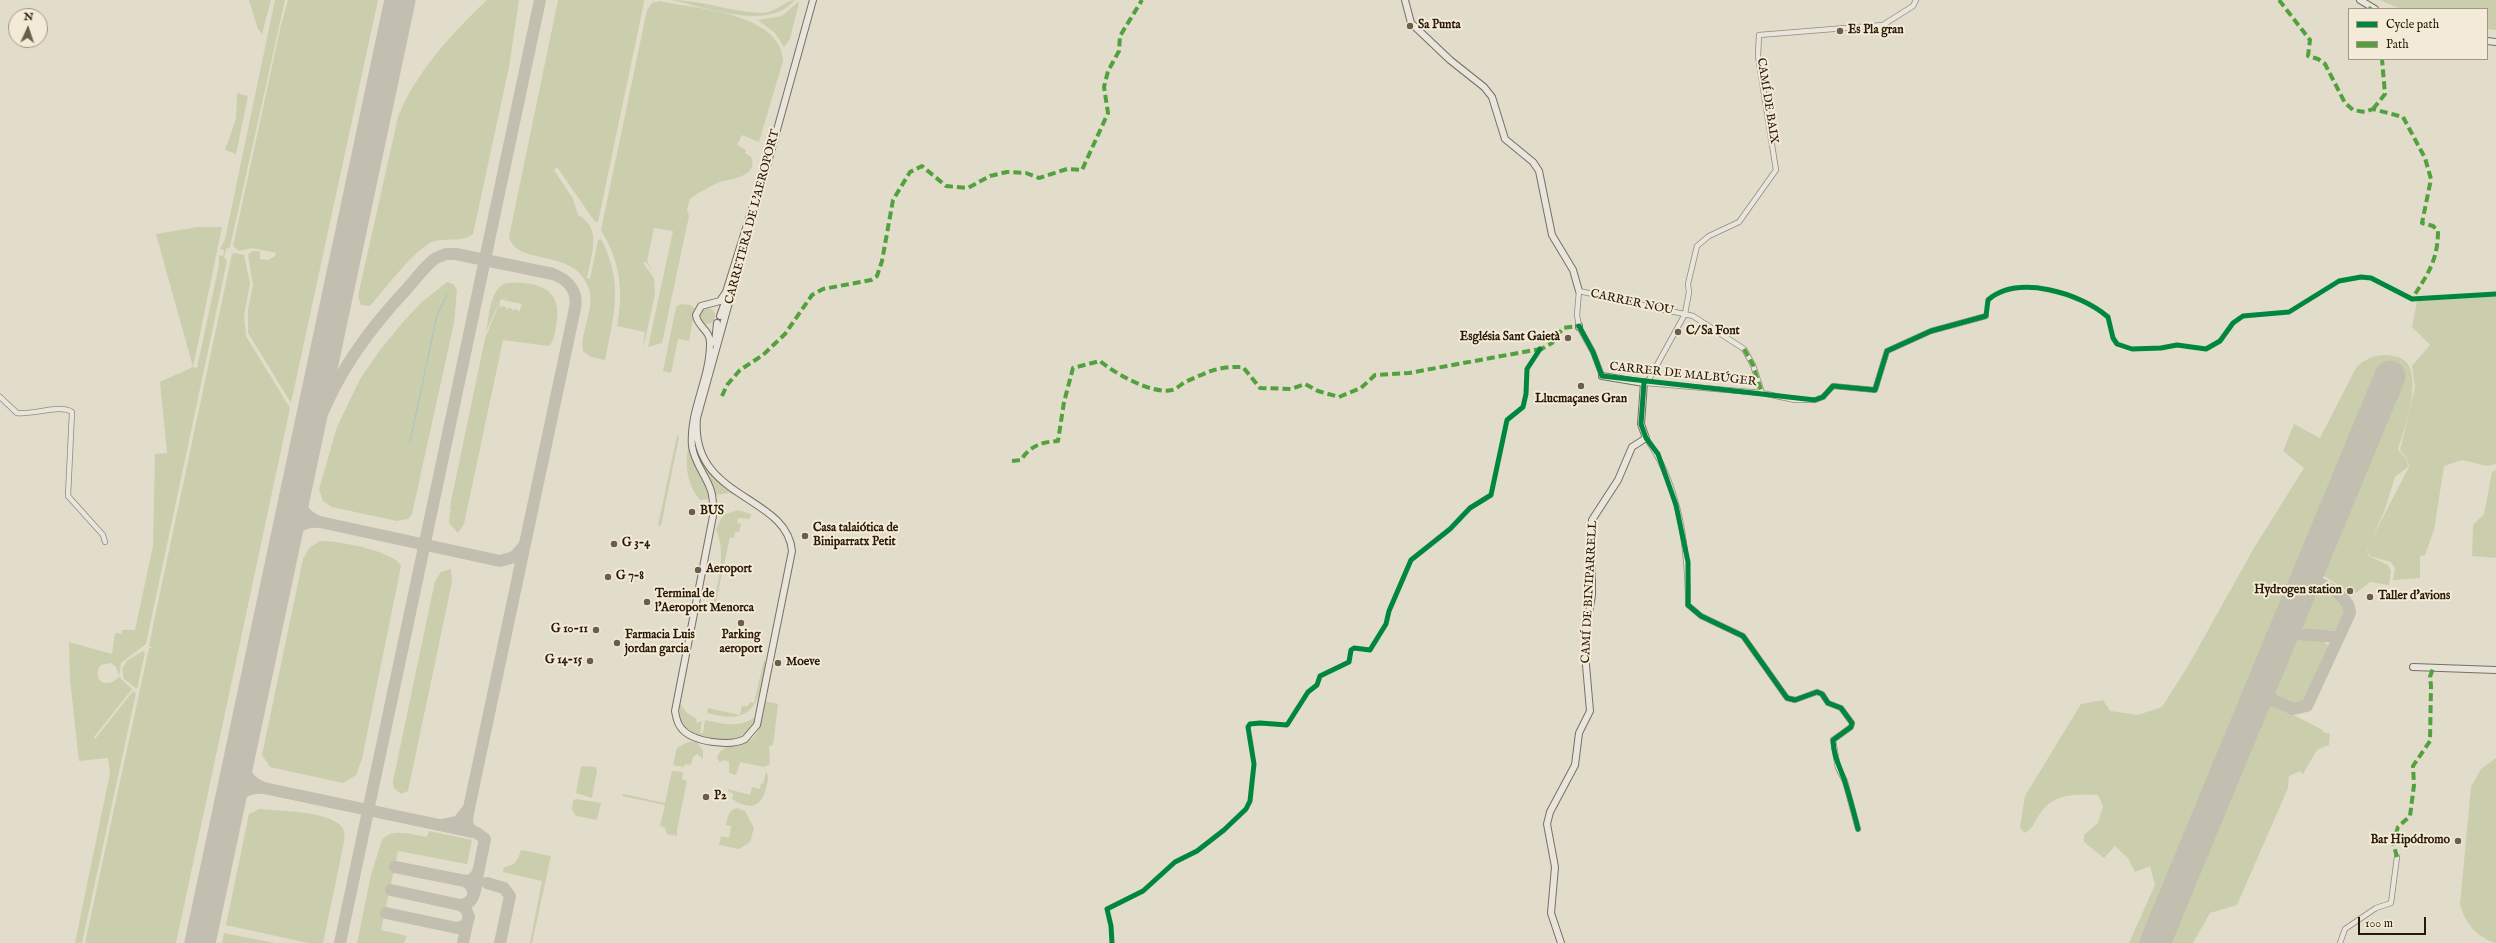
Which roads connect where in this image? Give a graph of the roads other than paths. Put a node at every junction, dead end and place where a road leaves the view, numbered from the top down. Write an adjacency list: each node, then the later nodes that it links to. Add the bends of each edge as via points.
1 (813, 0): 6 (main road, CARRETERA DE L'AEROPORT)
2 (1405, 0): 8 (main road, via 1411,23 1450,60 1484,87 1492,98 1505,139 1537,167 1552,235 1573,270)
3 (1916, 0): 10 (street, CAMÍ DE BAIX, via 1913,6 1883,26 1759,35 1758,56 1777,167 1768,184 1739,222 1700,242 1695,252 1688,284 1690,292)
4 (2360, 0): 5 (main road)
5 (2373, 8)
6 (772, 145): 7 (main road, CARRETERA DE L'AEROPORT); 9 (main road, via 726,292 720,301)
7 (744, 253): 11 (main road); 15 (main road, CARRETERA DE L'AEROPORT)
8 (1579, 291): 10 (street, CARRER NOU); 16 (street, via 1579,327 1593,352)
9 (709, 304): 11 (main road, via 716,307); 14 (main road, via 701,306 697,312 696,318)
10 (1685, 314): 17 (street); 18 (street, CARRER NOU, via 1744,349 1754,366)
11 (720, 316): 13 (main road)
12 (1986, 316): 18 (street, CARRER DE MALBÚGER, via 1931,331 1887,351 1875,390 1833,386 1823,397 1815,400 1795,400)
13 (717, 324): 14 (main road, via 710,328); 15 (main road)
14 (702, 326): 15 (main road, CARRETERA DE L'AEROPORT, via 710,338 710,351 692,423 692,446 696,462 713,500 713,516 676,699 677,721 689,734 727,743 741,742 757,725 791,556 789,538 782,527 710,470 702,456 697,435 697,414)
15 (711, 366)
16 (1602, 376): 17 (main road, CARRER DE MALBÚGER)
17 (1646, 383): 18 (street, CARRER DE MALBÚGER); 20 (main road, via 1641,424)
18 (1762, 393)
19 (0, 396): 21 (street, via 18,413 36,414 62,409 72,412 67,494 73,504 103,535)
20 (1646, 438): 24 (street, via 1658,454 1676,505 1688,562 1688,605 1701,616 1743,636 1787,698 1795,700 1817,692 1822,694 1828,704 1841,708 1852,722 1851,727 1833,740 1838,768 1845,781); 26 (main road, CAMÍ DE BINIPARRELL, via 1632,448 1618,480 1592,520 1592,595 1586,637 1586,679 1590,711 1579,733 1575,765 1550,812 1547,824 1555,866 1552,913)
21 (105, 542)
22 (2413, 667): 23 (main road)
23 (2496, 670)
24 (1858, 828)
25 (2397, 857): 27 (street, via 2391,903 2376,908 2345,929)
26 (1561, 943)
27 (2340, 943)

